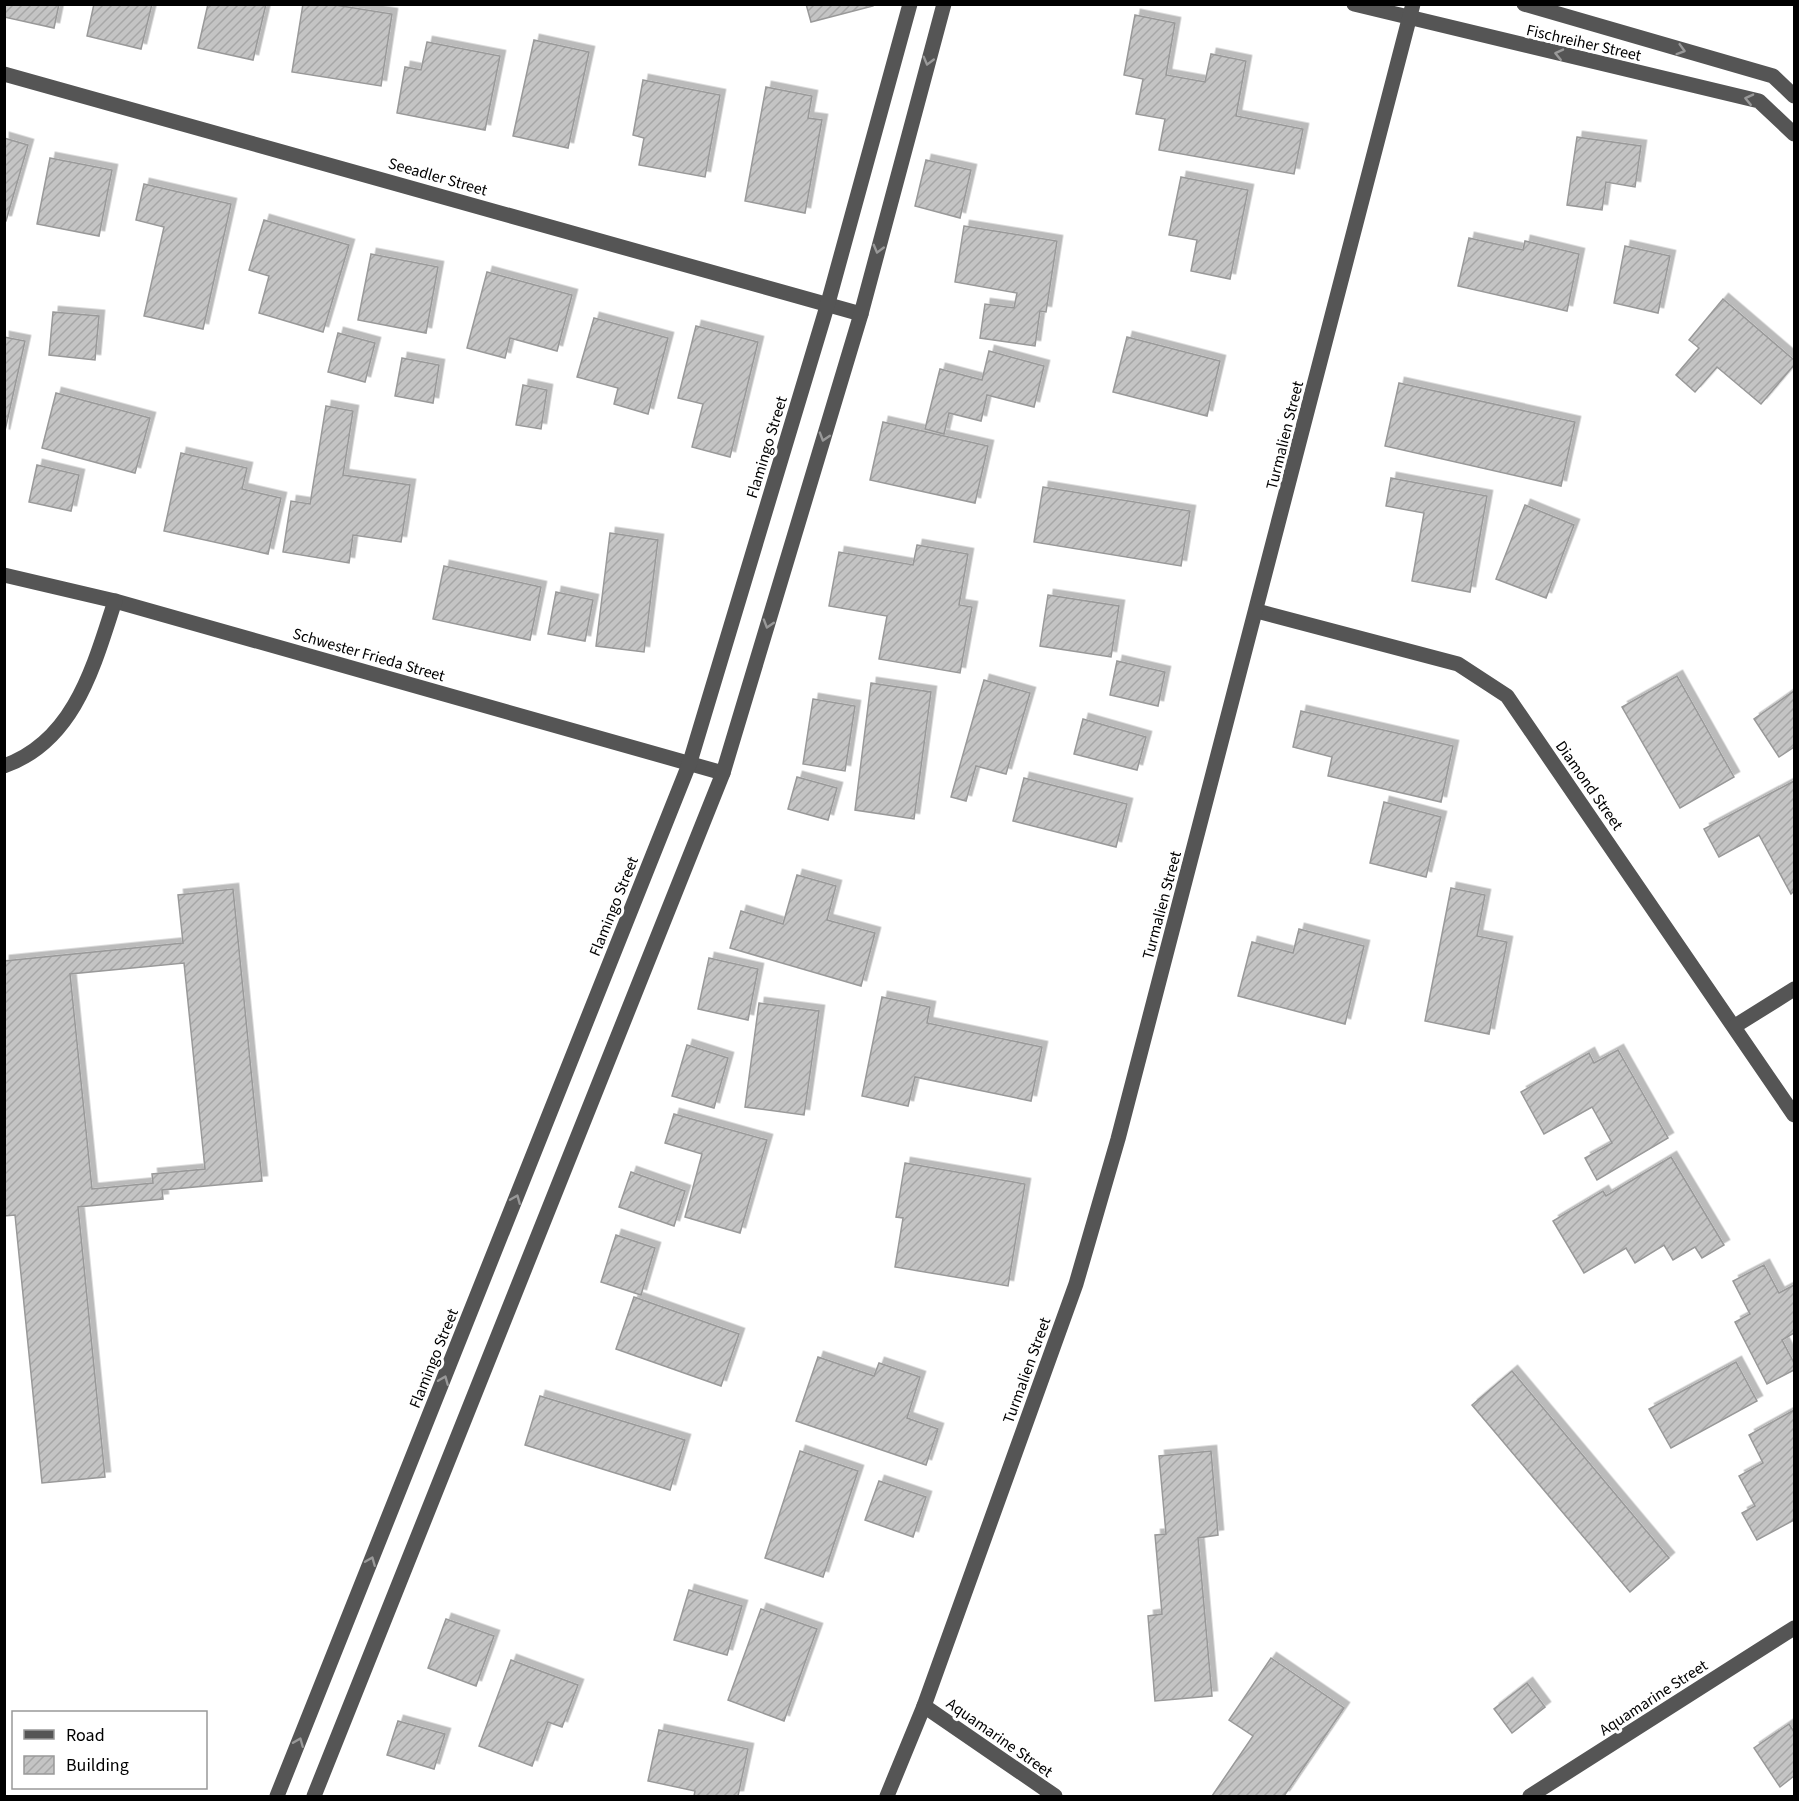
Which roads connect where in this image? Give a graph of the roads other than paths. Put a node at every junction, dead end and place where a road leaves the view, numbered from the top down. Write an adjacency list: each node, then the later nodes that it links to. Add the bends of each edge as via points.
1 (910, 4): 9 (street, Flamingo Street)
2 (944, 4): 10 (street, one-way to 10)
3 (1354, 4): 5 (street, Fischreiher Street)
4 (1524, 4): 7 (street, Fischreiher Street, one-way to 7, via 1773,76)
5 (1412, 12): 8 (street, Fischreiher Street, one-way to 5, via 1759,101); 13 (street, Turmalien Street)
6 (4, 74): 9 (street, Seeadler Street)
7 (1794, 96)
8 (1794, 134)
9 (828, 303): 10 (street, Seeadler Street); 14 (street, Flamingo Street)
10 (861, 314): 16 (street, one-way to 16)
11 (4, 575): 12 (street, Schwester Frieda Street)
12 (115, 601): 14 (street, Schwester Frieda Street); 15 (street, via 91,674 69,717 41,745)
13 (1257, 611): 18 (street, Diamond Street, via 1458,664 1507,696); 21 (street, Turmalien Street, via 1119,1139 1076,1284)
14 (690, 762): 16 (street, Schwester Frieda Street); 22 (street, Flamingo Street, one-way to 14)
15 (4, 766)
16 (723, 773): 23 (street)
17 (1794, 989): 18 (street)
18 (1735, 1026): 19 (street, Diamond Street)
19 (1794, 1115)
20 (1794, 1628): 26 (street, Aquamarine Street)
21 (924, 1706): 24 (street, Turmalien Street); 25 (street, Aquamarine Street)
22 (278, 1797)
23 (314, 1797)
24 (887, 1797)
25 (1055, 1797)
26 (1530, 1797)

